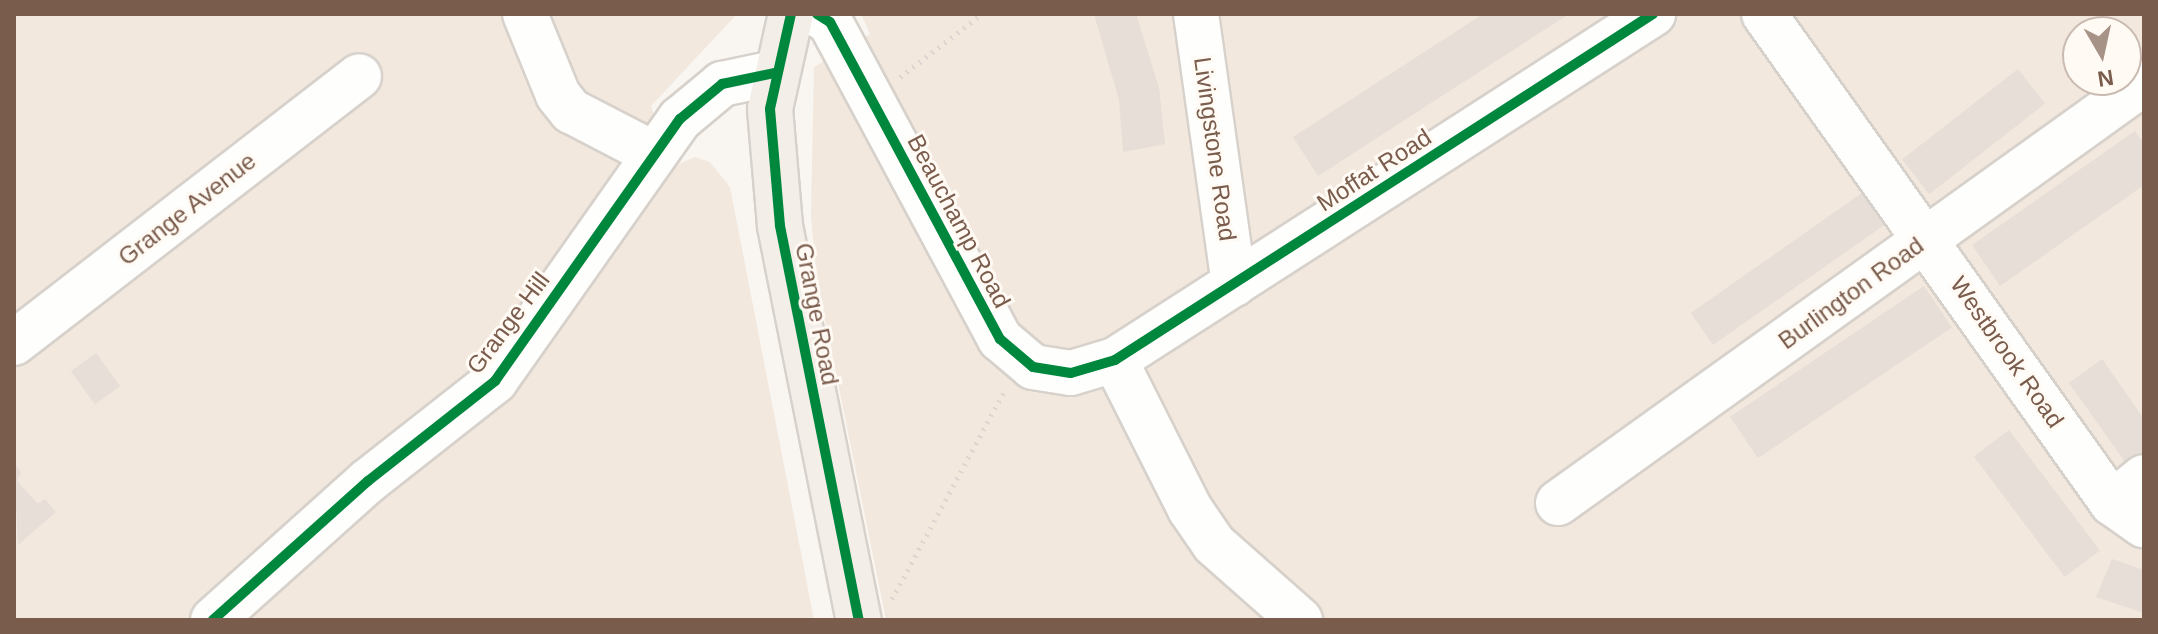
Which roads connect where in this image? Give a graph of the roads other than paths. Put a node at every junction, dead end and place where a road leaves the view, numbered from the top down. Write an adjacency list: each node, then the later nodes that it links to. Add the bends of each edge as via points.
1 (525, 14): 10 (street, via 558,95 571,111)
2 (791, 14): 7 (main road, Grange Road)
3 (817, 14): 14 (street, Beauchamp Road, via 830,22 1000,339 1020,360 1071,373)
4 (1196, 14): 12 (street, Livingstone Road)
5 (1653, 14): 12 (street, Moffat Road)
6 (1764, 14): 11 (street, Westbrook Road)
7 (774, 73): 10 (street, Grange Hill, via 729,82 707,94); 17 (main road, Grange Road, via 771,121 780,226)
8 (359, 76): 13 (street, Grange Avenue)
9 (2144, 83): 11 (street, Burlington Road)
10 (652, 153): 18 (street, Grange Hill, via 495,381 368,481)
11 (1927, 238): 15 (street, Westbrook Road); 16 (street, Burlington Road)
12 (1234, 284): 14 (street, Moffat Road)
13 (14, 343)
14 (1115, 360): 19 (street, via 1190,509 1214,544)
15 (2133, 502)
16 (1558, 503)
17 (873, 614)
18 (213, 620)
19 (1300, 620)

